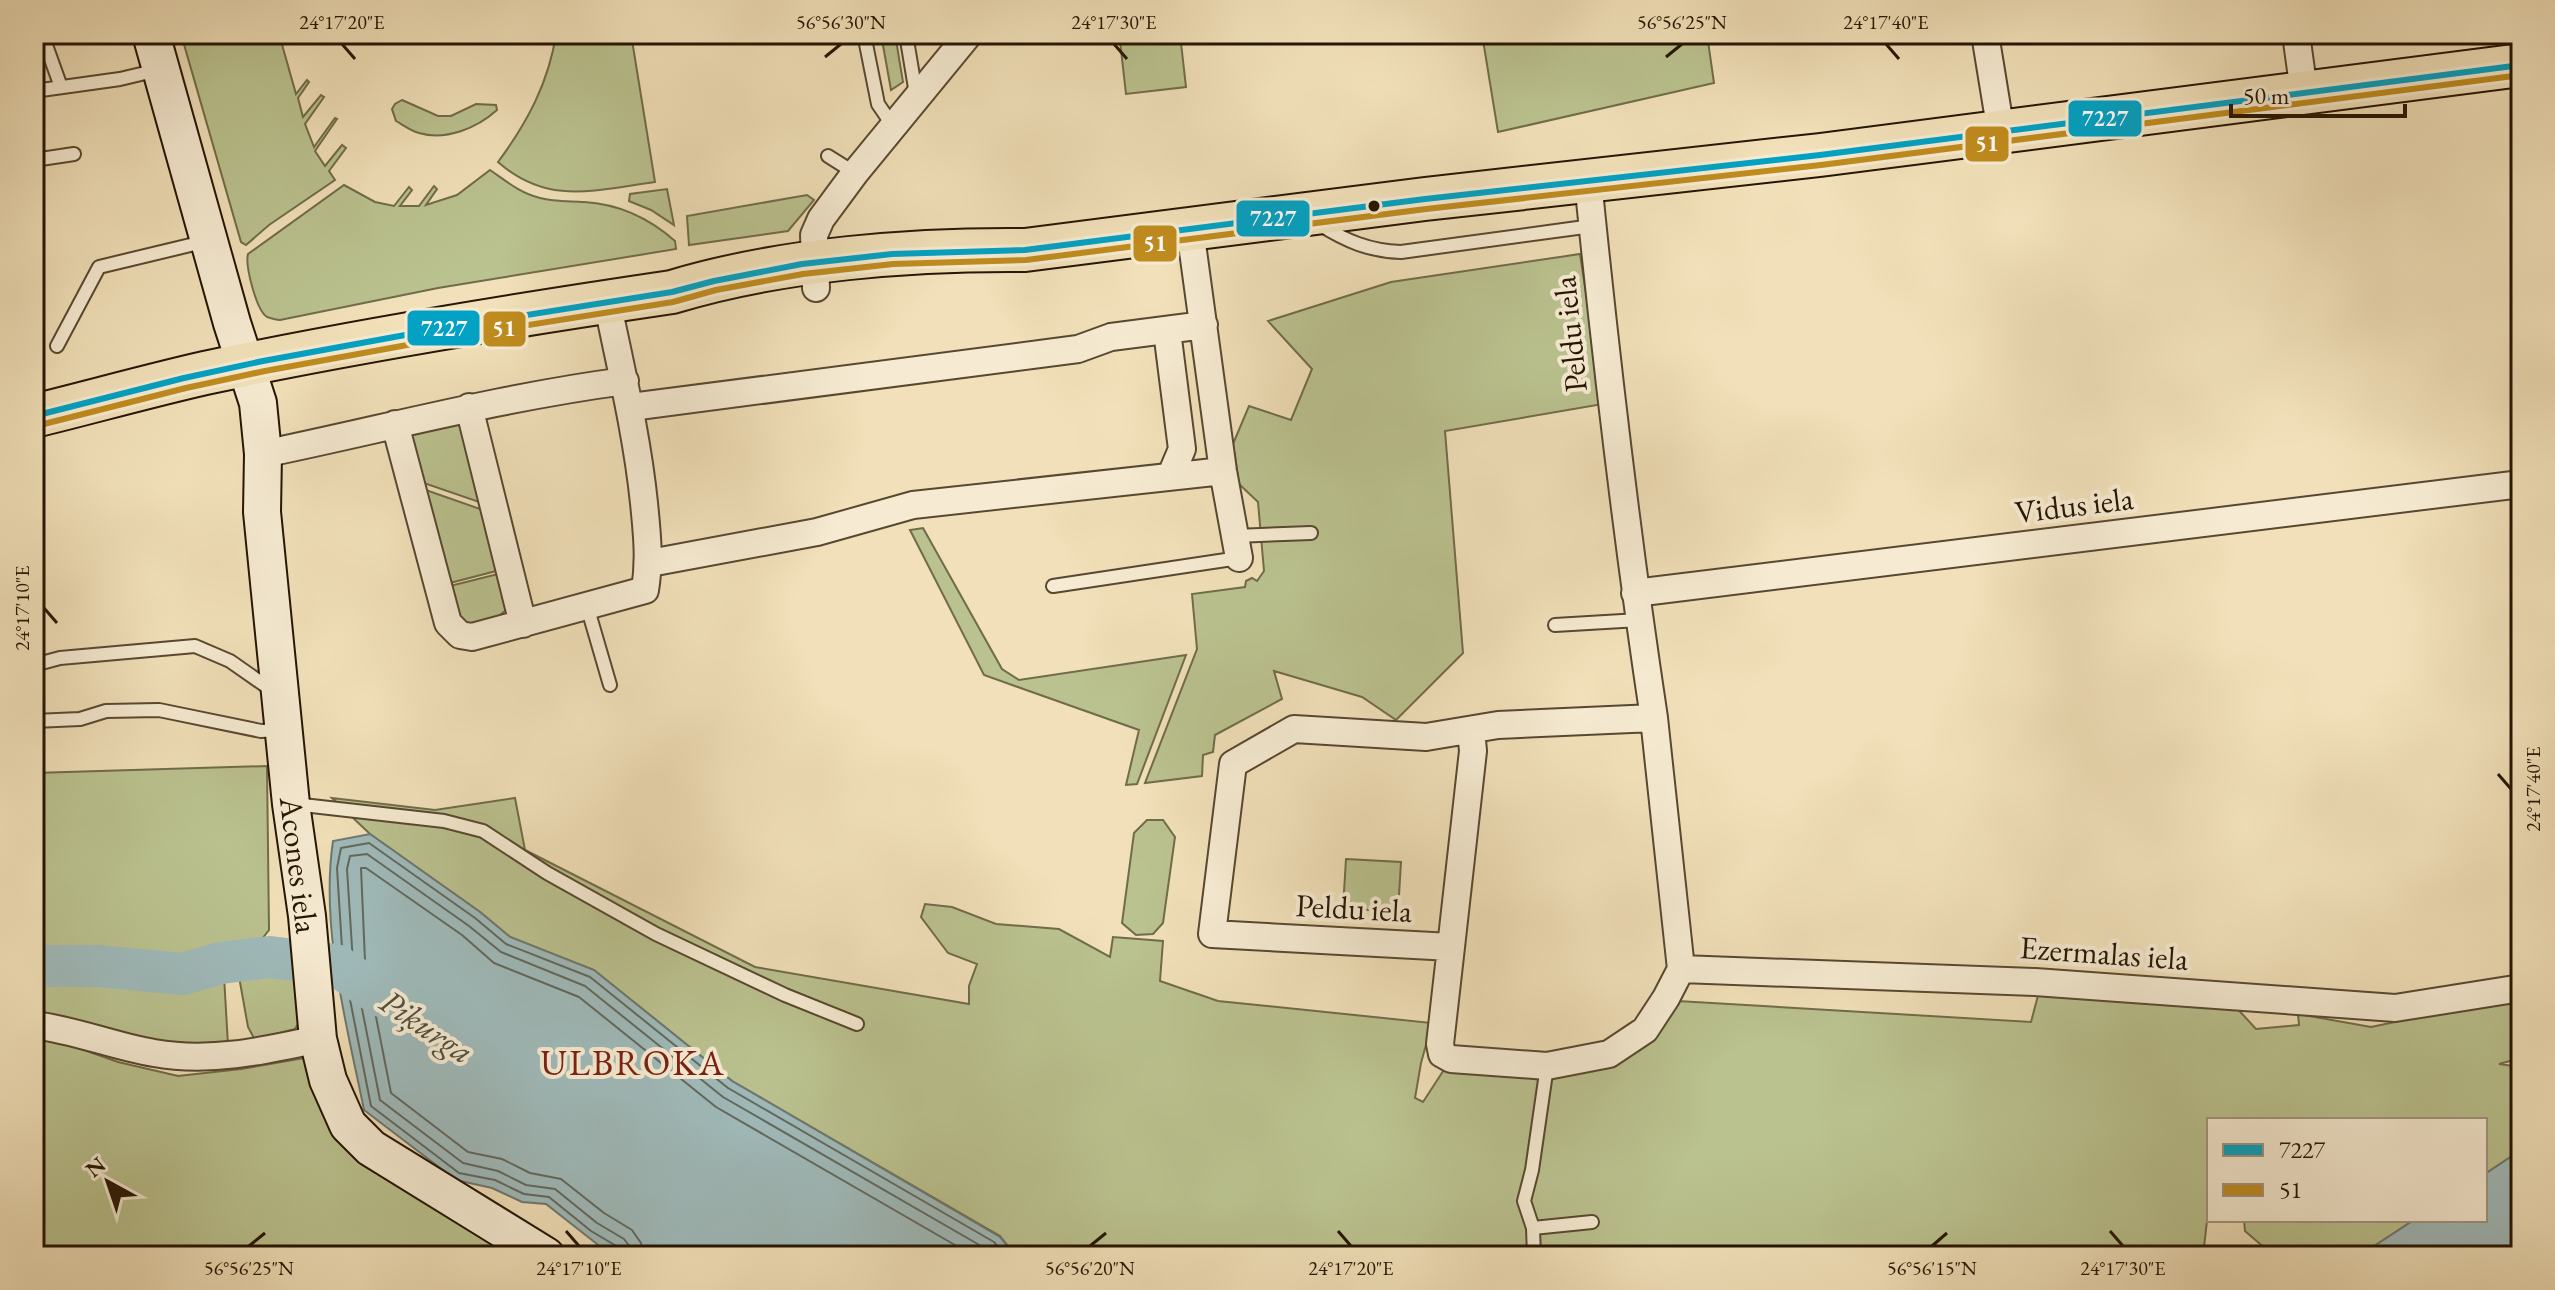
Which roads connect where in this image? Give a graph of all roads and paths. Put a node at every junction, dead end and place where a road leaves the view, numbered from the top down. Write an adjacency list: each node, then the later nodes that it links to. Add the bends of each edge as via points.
1 (42, 34): 10 (lane)
2 (151, 34): 9 (street)
3 (864, 34): 14 (lane, via 878,104)
4 (906, 34): 13 (lane)
5 (969, 34): 13 (street)
6 (1985, 34): 15 (street)
7 (2296, 34): 12 (street)
8 (2521, 65): 12 (main road)
9 (161, 69): 10 (lane); 24 (street, Acones iela)
10 (61, 87): 11 (lane)
11 (34, 91)
12 (2304, 92): 15 (main road)
13 (917, 97): 14 (street)
14 (893, 126): 19 (street)
15 (2001, 132): 20 (main road)
16 (74, 154): 18 (lane)
17 (828, 156): 19 (lane)
18 (34, 160)
19 (855, 173): 25 (street, via 814,235)
20 (1588, 181): 21 (main road); 22 (street, Peldu iela)
21 (1303, 215): 22 (lane, via 1348,242 1401,252); 23 (main road)
22 (1592, 226): 44 (street, Peldu iela)
23 (1190, 229): 25 (main road, via 1025,250 929,273); 27 (street)
24 (209, 240): 29 (lane, via 99,267); 30 (street, Acones iela)
25 (815, 276): 26 (main road, via 760,296 672,292)
26 (607, 301): 30 (main road); 31 (street)
27 (1204, 325): 28 (street); 37 (street)
28 (1167, 331): 33 (street, via 1111,337 1032,356); 38 (street, via 1182,449)
29 (57, 346)
30 (246, 365): 34 (main road); 36 (street, Acones iela, via 258,403)
31 (625, 381): 32 (street); 33 (street)
32 (469, 407): 35 (street); 47 (street)
33 (631, 407): 42 (street)
34 (34, 416)
35 (395, 424): 36 (street); 47 (street, via 448,623 460,635 472,637)
36 (263, 454): 51 (street, Acones iela, via 262,512)
37 (1223, 471): 38 (street); 41 (street)
38 (1171, 475): 42 (street, via 913,505 817,532)
39 (2521, 484): 44 (street, Vidus iela)
40 (1311, 533): 41 (lane)
41 (1237, 547): 43 (lane)
42 (650, 563): 45 (street, via 645,590)
43 (1053, 586)
44 (1635, 593): 46 (street, Peldu iela)
45 (587, 606): 47 (street); 50 (lane)
46 (1639, 620): 48 (lane); 52 (street, Peldu iela)
47 (523, 624)
48 (1555, 625)
49 (34, 665): 51 (lane, via 195,646 230,661)
50 (610, 685)
51 (283, 713): 53 (lane, via 261,731 159,710); 55 (street, Acones iela)
52 (1654, 718): 54 (street, Peldu iela); 57 (street, Peldu iela)
53 (34, 721)
54 (1471, 730): 56 (street); 56 (street, Peldu iela, via 1426,737 1294,729 1233,764 1212,934)
55 (291, 804): 59 (lane, via 444,821 483,831 656,934); 61 (street, Acones iela)
56 (1451, 947): 62 (street, Peldu iela, via 1442,1054)
57 (1681, 969): 58 (street, Ezermalas iela, via 2035,982 2395,1008); 62 (street, Peldu iela, via 1645,1030 1609,1054)
58 (2521, 988)
59 (857, 1024)
60 (34, 1025): 61 (street, via 184,1057 244,1055)
61 (318, 1039): 65 (street, Acones iela, via 328,1080 348,1125 371,1148)
62 (1547, 1066): 64 (lane, via 1524,1201)
63 (1592, 1222): 64 (lane)
64 (1533, 1228): 66 (lane)
65 (546, 1256)
66 (1534, 1256)

